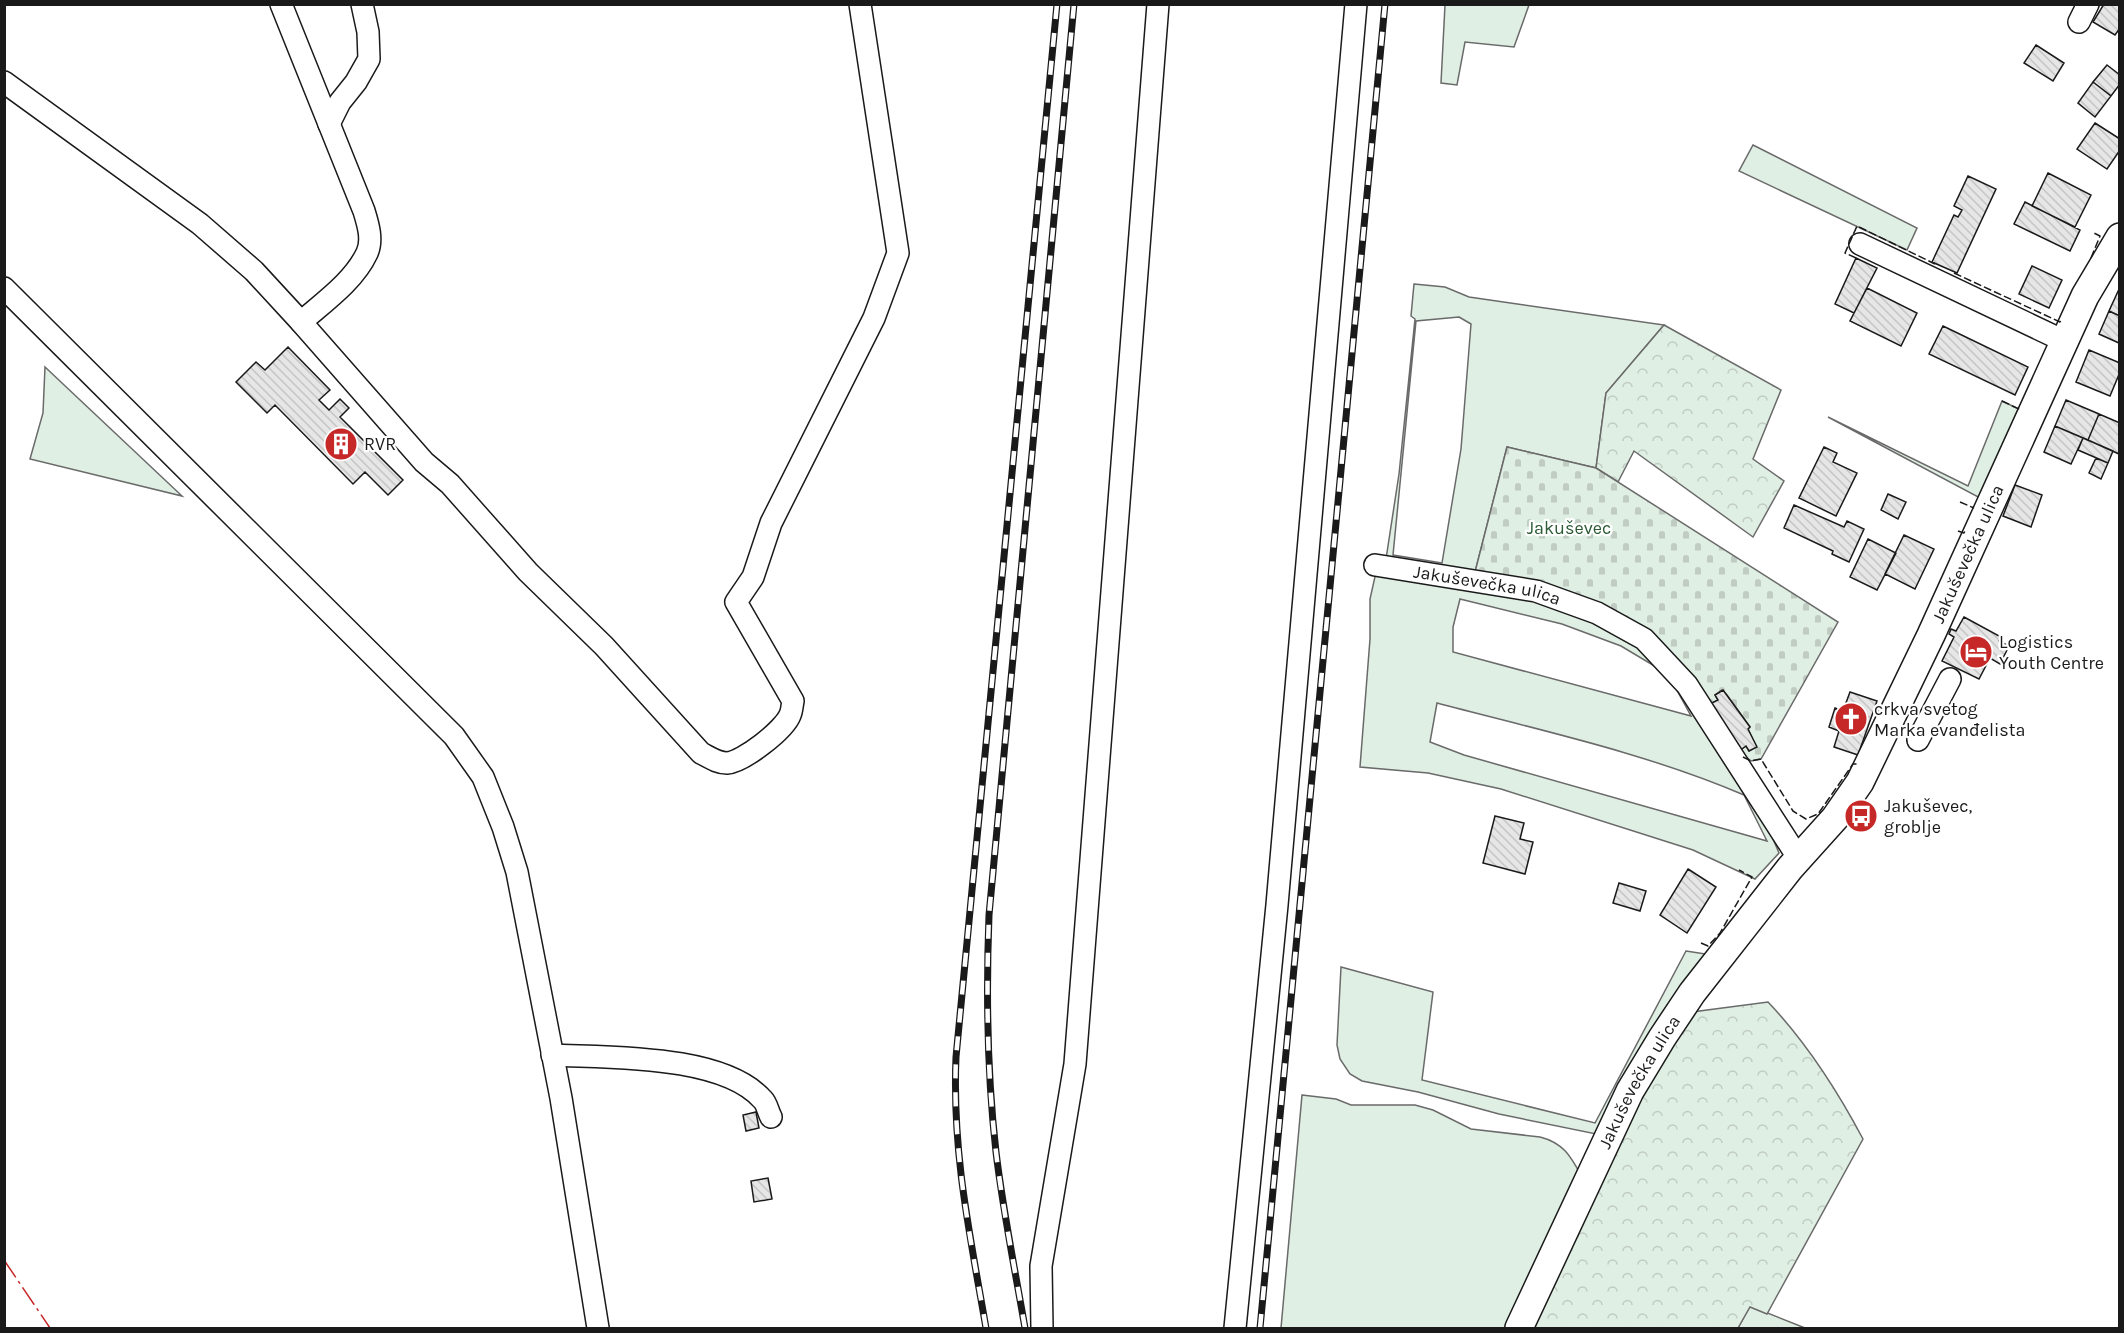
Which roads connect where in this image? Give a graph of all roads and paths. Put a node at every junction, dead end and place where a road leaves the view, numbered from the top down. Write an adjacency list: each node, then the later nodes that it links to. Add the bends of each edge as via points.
1 (281, 4): 7 (street)
2 (362, 4): 7 (street, via 369,59)
3 (860, 4): 11 (street, via 898,253 874,318 771,523 753,577 736,603 793,701 783,725 739,760 726,763 701,753 604,646 528,572 450,484 424,462)
4 (1158, 4): 20 (street, via 1075,1064 1041,1266)
5 (1356, 4): 21 (street, via 1277,905)
6 (4, 82): 11 (street, via 201,224 254,271)
7 (329, 124): 11 (street, via 364,211 370,233 368,252 342,285)
8 (2120, 237): 12 (main road, Jakuševečka ulica, via 2100,266)
9 (1860, 244): 12 (street)
10 (4, 288): 17 (street, via 460,744 483,777 517,872)
11 (302, 322)
12 (2064, 341): 16 (main road, Jakuševečka ulica, via 1879,745 1835,818)
13 (1375, 565): 16 (street, Jakuševečka ulica, via 1536,591 1618,622 1644,639 1698,693)
14 (1950, 679): 15 (street)
15 (1918, 740)
16 (1799, 859): 22 (main road, Jakuševečka ulica, via 1692,993 1636,1082)
17 (552, 1055): 18 (street, via 673,1061 744,1085 764,1101); 19 (street)
18 (771, 1117)
19 (598, 1329)
20 (1042, 1329)
21 (1235, 1329)
22 (1519, 1329)

